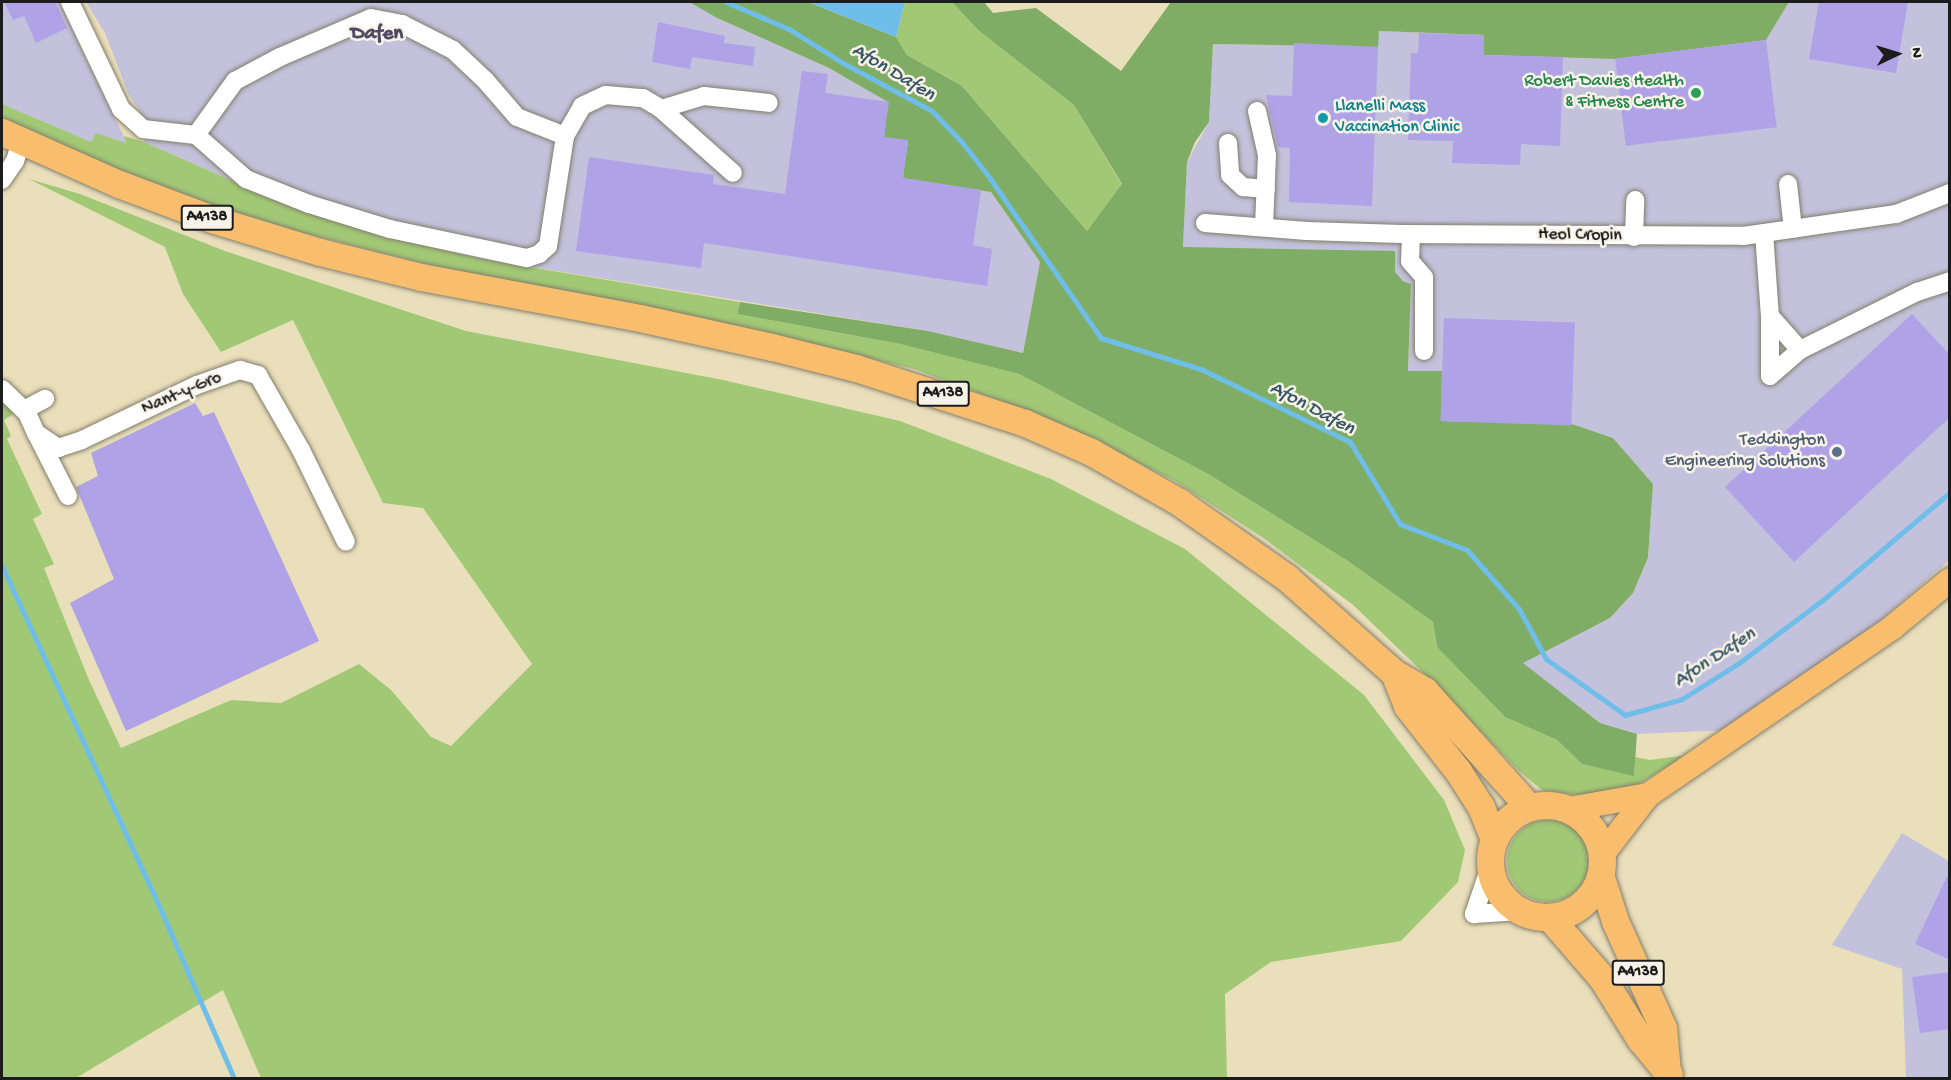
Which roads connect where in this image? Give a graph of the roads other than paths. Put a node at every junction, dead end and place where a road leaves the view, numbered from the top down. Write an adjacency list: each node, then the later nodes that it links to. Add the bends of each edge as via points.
1 (70, 2): 6 (street, via 121,109 143,129)
2 (368, 10): 6 (street, via 235,81); 7 (street, via 453,50 517,117)
3 (769, 103): 4 (street, via 704,96)
4 (660, 109): 7 (street, via 643,98 606,95 582,106); 10 (street)
5 (1257, 111): 13 (street, via 1267,155)
6 (196, 135): 7 (street, via 246,179 309,204 390,229 527,258 548,246)
7 (565, 136)
8 (11, 137): 11 (street, via 15,161); 33 (highway, A4138, via 212,219 320,252 421,277 772,347 856,368 1025,423 1101,457 1179,502 1287,578)
9 (1228, 143): 13 (street, via 1230,175 1243,187)
10 (733, 173)
11 (2, 180)
12 (1788, 184): 18 (street)
13 (1266, 189): 17 (street)
14 (1950, 193): 18 (street, Heol Cropin, via 1896,214)
15 (1635, 200): 21 (street)
16 (1205, 223): 17 (street, Heol Cropin)
17 (1264, 226): 20 (street, Heol Cropin)
18 (1793, 229): 19 (street, Heol Cropin)
19 (1764, 233): 21 (street, Heol Cropin); 23 (street)
20 (1411, 234): 21 (street, Heol Cropin); 25 (street, via 1410,261 1424,277)
21 (1634, 237)
22 (1950, 281): 24 (street, via 1917,292)
23 (1770, 316): 24 (street); 24 (street, via 1770,376)
24 (1800, 350)
25 (1424, 351)
26 (2, 389): 28 (street)
27 (45, 399): 28 (street)
28 (24, 410): 29 (street)
29 (36, 433): 30 (street); 31 (street, Nant-y-Gro, via 58,447 82,440 196,385 240,370 258,375 301,450)
30 (68, 496)
31 (346, 542)
32 (1948, 579): 34 (main road, via 1893,627)
33 (1394, 673): 35 (highway, A4138, via 1425,691); 37 (highway, A4138, via 1407,706 1458,771 1481,807)
34 (1648, 795): 36 (main road); 38 (main road)
35 (1529, 807): 36 (highway, via 1556,805); 37 (highway, via 1515,814)
36 (1569, 809): 38 (highway, via 1586,820 1597,836)
37 (1494, 838): 39 (highway, via 1490,867 1500,892 1519,911)
38 (1602, 866): 39 (highway, via 1593,893 1582,906); 40 (highway, A4138, via 1615,921 1663,1028)
39 (1550, 918): 40 (highway, A4138, via 1602,978 1640,1039)
40 (1669, 1075)

